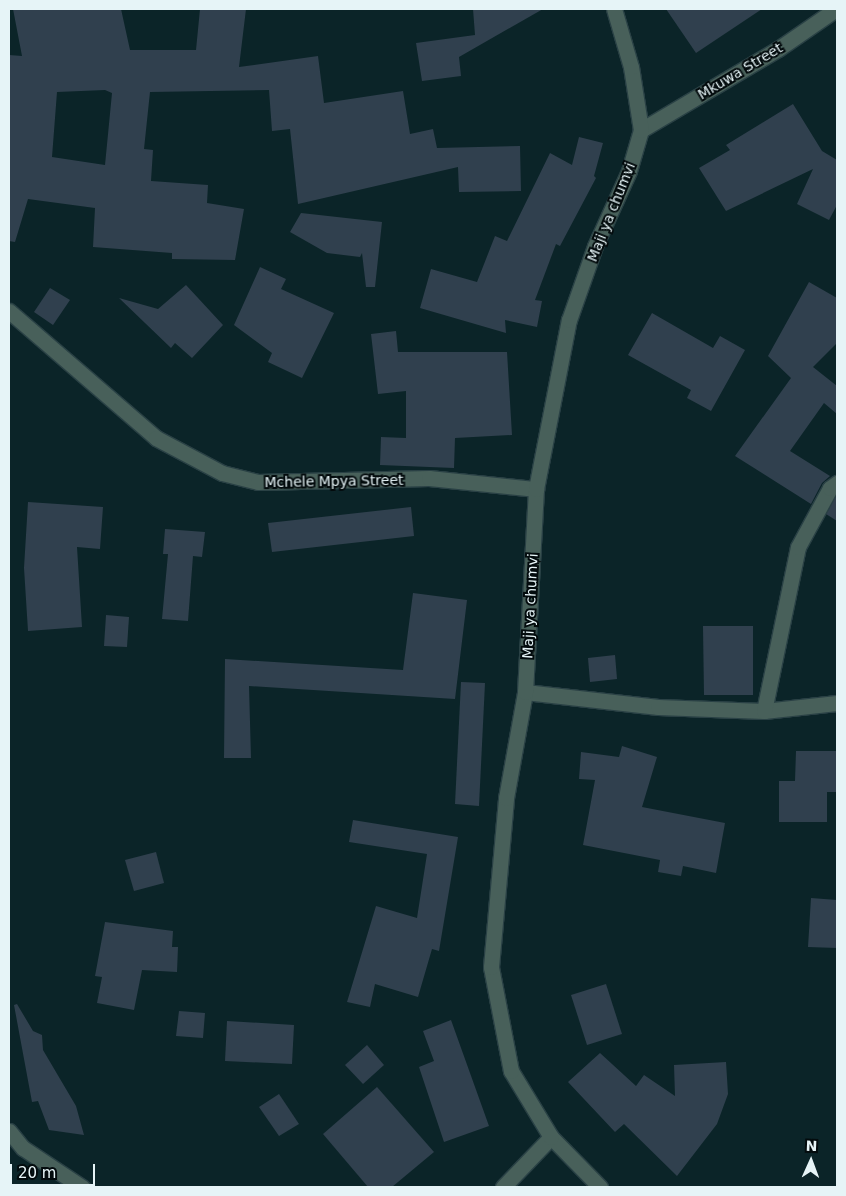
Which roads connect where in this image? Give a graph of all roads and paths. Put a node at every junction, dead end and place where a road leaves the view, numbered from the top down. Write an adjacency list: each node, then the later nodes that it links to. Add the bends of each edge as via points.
1 (614, 9): 3 (street, Maji ya chumvi, via 632,67)
2 (836, 9): 3 (street, Mkuwa Street, via 778,49)
3 (641, 130): 6 (street, Maji ya chumvi, via 629,171 595,246 569,320)
4 (9, 311): 6 (street, Mchele Mpya Street, via 156,438 222,473 258,482 429,478)
5 (837, 483): 9 (street, via 830,488 798,547)
6 (536, 489): 7 (street, Maji ya chumvi)
7 (525, 692): 9 (street, via 658,708); 11 (street, Maji ya chumvi, via 506,798 491,967 511,1071)
8 (837, 704): 9 (street)
9 (764, 711)
10 (9, 1131): 12 (street, via 23,1148)
11 (551, 1137): 13 (street); 14 (street, Maji ya chumvi)
12 (79, 1187)
13 (503, 1187)
14 (600, 1187)

